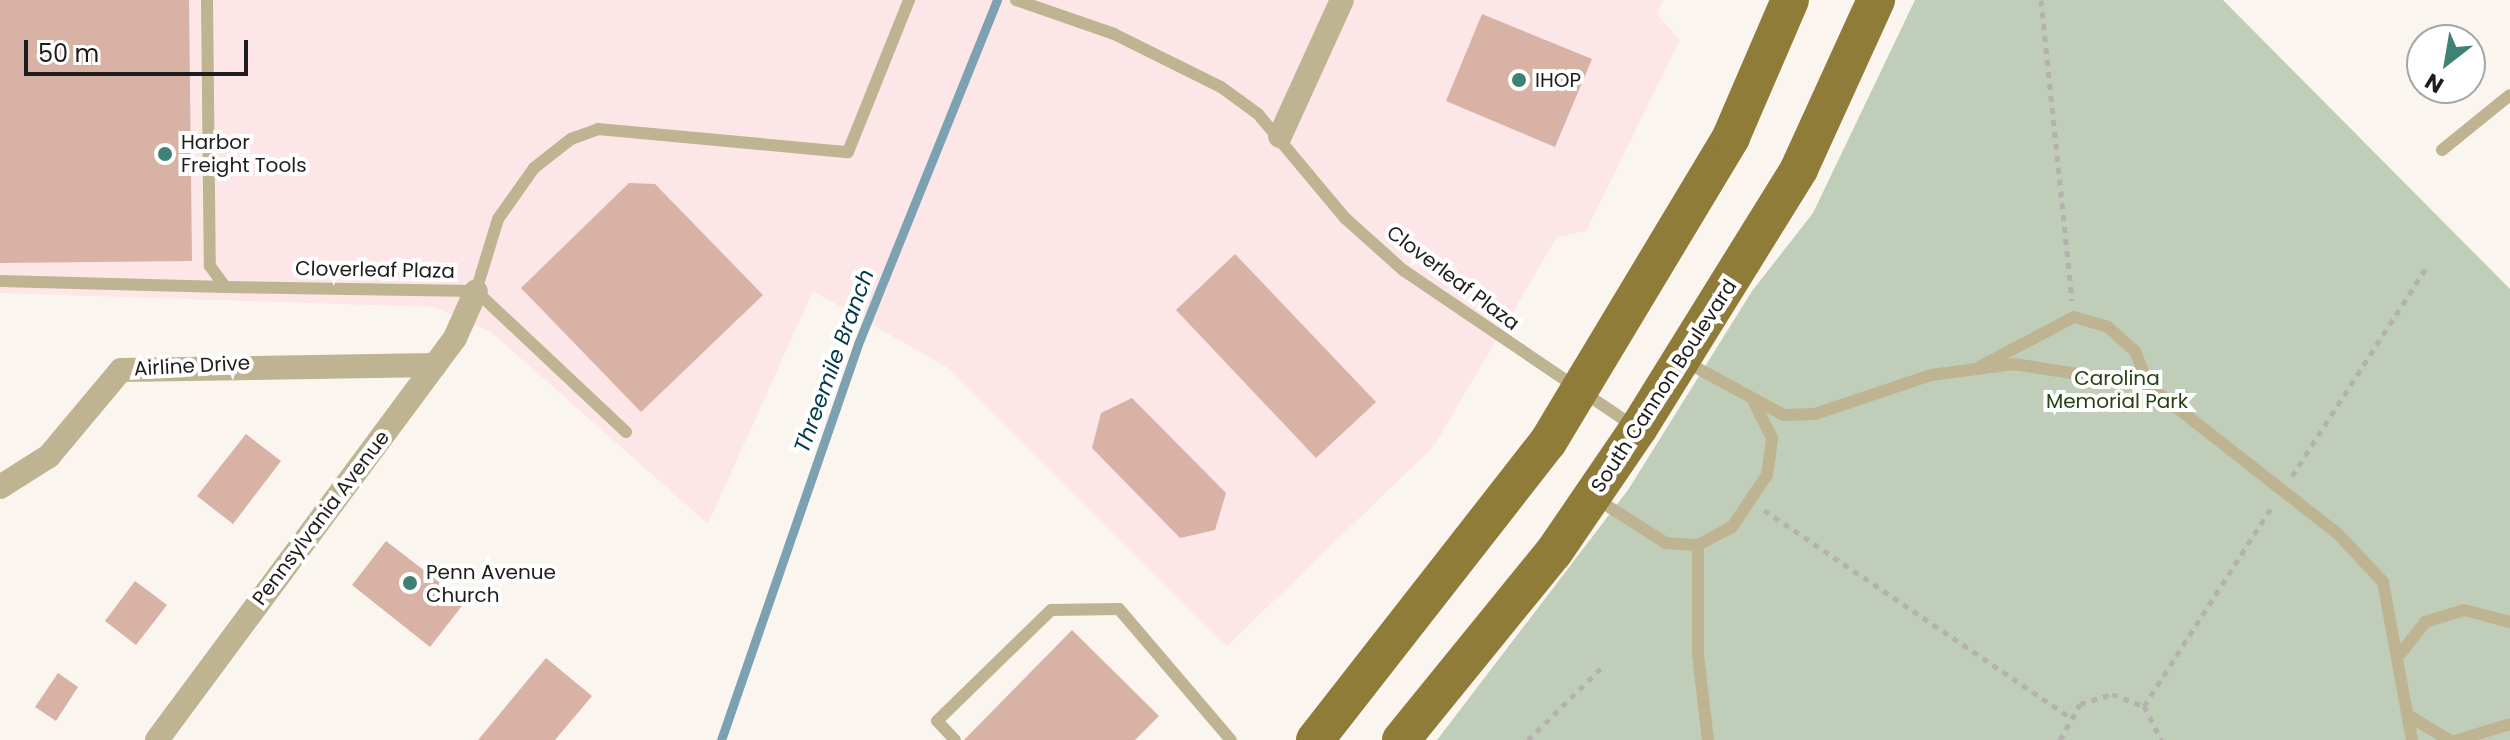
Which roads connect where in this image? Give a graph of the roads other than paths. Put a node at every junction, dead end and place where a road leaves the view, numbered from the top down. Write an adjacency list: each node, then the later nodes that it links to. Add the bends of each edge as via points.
1 (207, 0): 11 (lane, via 210,266)
2 (909, 0): 12 (lane, Cloverleaf Plaza, via 848,152 598,129 571,139 534,168 498,219)
3 (1016, 0): 8 (lane, Cloverleaf Plaza, via 1183,66)
4 (1342, 0): 8 (street)
5 (1790, 0): 17 (main road, via 1731,137)
6 (1876, 0): 13 (main road, South Cannon Boulevard, via 1799,169)
7 (2510, 95): 9 (lane)
8 (1280, 136): 17 (lane, Cloverleaf Plaza, via 1345,218 1403,270)
9 (2442, 150)
10 (0, 281): 11 (lane, Cloverleaf Plaza)
11 (225, 287): 12 (lane, Cloverleaf Plaza)
12 (476, 291): 14 (street, Pennsylvania Avenue); 20 (lane)
13 (1682, 358): 18 (lane); 19 (main road, South Cannon Boulevard)
14 (435, 365): 21 (street, Airline Drive, via 121,370 49,456); 29 (street, Pennsylvania Avenue)
15 (1973, 370): 16 (lane, via 2014,364); 16 (lane, via 2074,317 2108,327 2135,351); 18 (lane, via 1931,375 1815,414 1784,415)
16 (2148, 385): 25 (lane, via 2338,534 2383,582)
17 (1580, 392): 19 (lane, Cloverleaf Plaza); 31 (main road, via 1475,543)
18 (1754, 402): 23 (lane, via 1772,438 1767,475 1732,527)
19 (1638, 429): 22 (main road, South Cannon Boulevard)
20 (626, 432)
21 (0, 487)
22 (1592, 496): 23 (lane, via 1666,543); 32 (main road, South Cannon Boulevard, via 1484,643)
23 (1698, 545): 33 (lane, via 1698,655)
24 (2510, 622): 25 (lane, via 2464,610 2425,622)
25 (2401, 653): 26 (lane)
26 (2409, 716): 34 (lane); 35 (lane)
27 (2510, 724): 36 (lane)
28 (1227, 736): 30 (lane, via 1119,609 1051,610 937,721)
29 (157, 740)
30 (955, 740)
31 (1315, 740)
32 (1401, 740)
33 (1708, 740)
34 (2412, 740)
35 (2449, 740)
36 (2458, 740)

